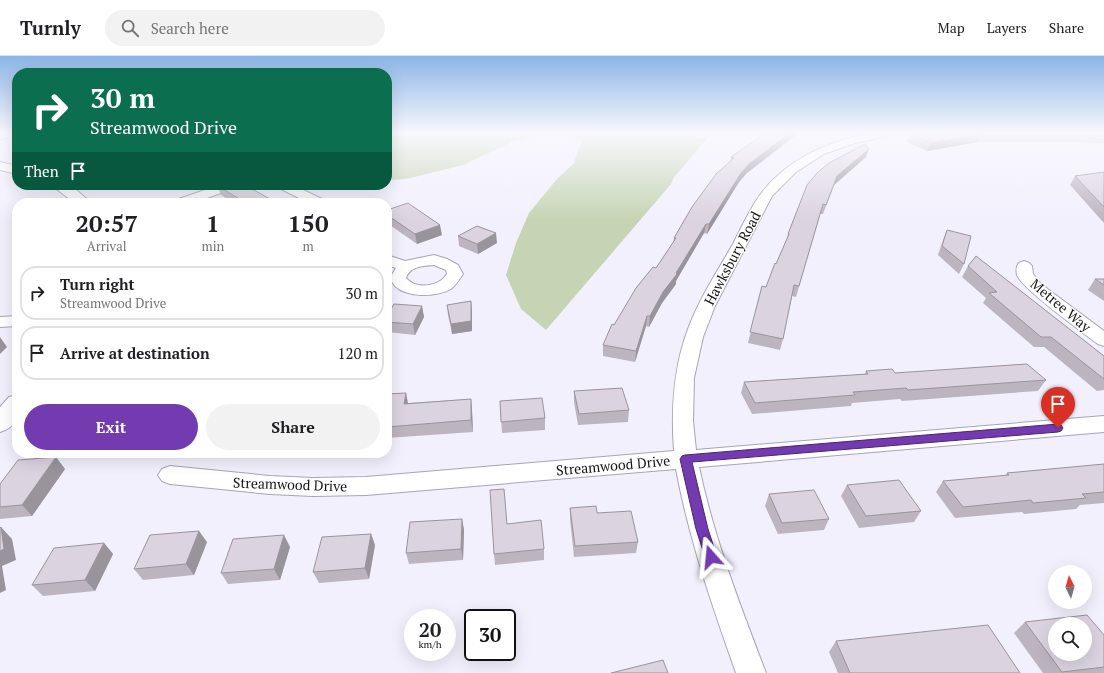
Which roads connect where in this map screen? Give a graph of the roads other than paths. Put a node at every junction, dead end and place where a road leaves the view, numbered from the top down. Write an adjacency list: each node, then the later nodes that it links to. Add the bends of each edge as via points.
1 (801, 162): 19 (street, Hawksbury Road, via 778,179 766,194 704,311 687,364 682,429)
2 (0, 166): 3 (street)
3 (12, 169)
4 (68, 190): 7 (street)
5 (218, 190): 8 (street)
6 (293, 190): 9 (street)
7 (78, 198)
8 (195, 198)
9 (309, 198)
10 (392, 262): 12 (street)
11 (1024, 266): 15 (street, Metree Way, via 1025,275 1035,287)
12 (406, 267)
13 (12, 321): 14 (street)
14 (0, 322)
15 (1104, 340)
16 (12, 409): 17 (street)
17 (0, 423)
18 (1104, 424): 19 (street, Streamwood Drive)
19 (685, 459): 20 (street, Streamwood Drive, via 366,486 270,485); 21 (street, Hawksbury Road, via 702,529)
20 (170, 475)
21 (751, 673)

